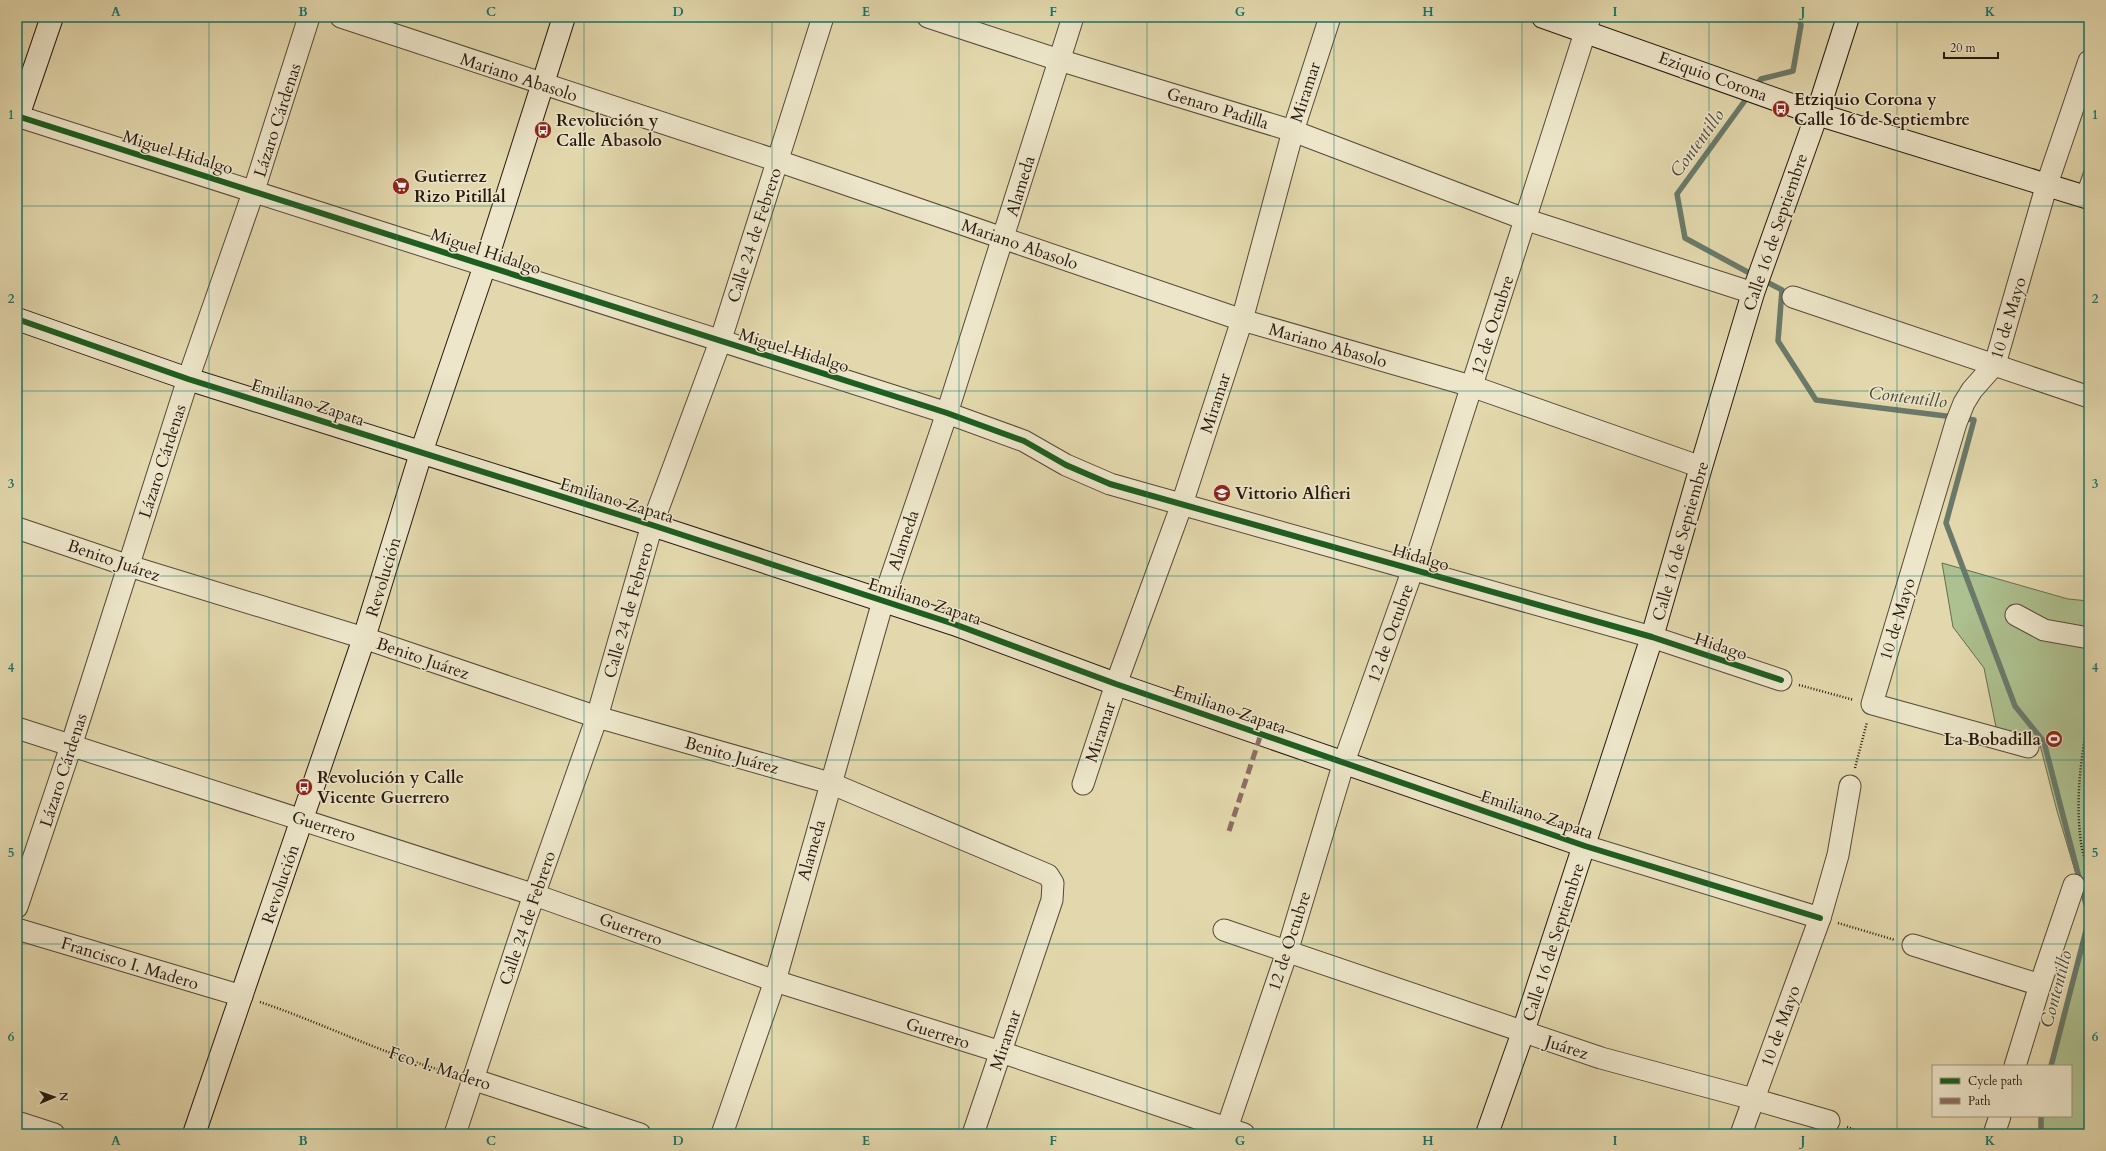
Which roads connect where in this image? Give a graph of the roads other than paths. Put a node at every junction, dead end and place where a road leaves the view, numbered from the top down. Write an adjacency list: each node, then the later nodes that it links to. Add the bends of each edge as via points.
1 (52, 17): 16 (street)
2 (309, 17): 21 (street, Lázaro Cárdenas)
3 (341, 17): 14 (street, Mariano Abasolo)
4 (564, 17): 14 (street, Revolución)
5 (823, 17): 18 (street, Calle 24 de Febrero)
6 (928, 17): 12 (street, Genaro Padilla)
7 (1073, 17): 12 (street, Alameda)
8 (1330, 17): 17 (street, Miramar)
9 (1543, 17): 11 (street, Eziquio Corona)
10 (1848, 17): 15 (street, Calle 16 de Septiembre)
11 (1588, 24): 15 (street, Eziquio Corona, via 1740,86); 23 (street, 12 de Octubre)
12 (1059, 60): 17 (street, Genaro Padilla); 24 (street, Alameda)
13 (2089, 61): 20 (street, 10 de Mayo)
14 (543, 85): 18 (street, Mariano Abasolo); 25 (street, Revolución)
15 (1817, 114): 20 (street, Eziquio Corona); 26 (street, Calle 16 de Septiembre)
16 (17, 117): 21 (street, Miguel Hidalgo)
17 (1293, 131): 23 (street, Genaro Padilla); 29 (street, Miramar)
18 (778, 161): 24 (street, Mariano Abasolo); 30 (street, Calle 24 de Febrero)
19 (2089, 173): 22 (lane)
20 (2047, 184): 22 (street, Eziquio Corona); 31 (street, 10 de Mayo)
21 (254, 190): 25 (street, Miguel Hidalgo); 32 (street, Lázaro Cárdenas)
22 (2085, 197)
23 (1527, 220): 26 (street, Genaro Padilla); 33 (street, 12 de Octubre)
24 (1004, 238): 29 (street, Mariano Abasolo); 35 (street, Alameda)
25 (485, 265): 30 (street, Miguel Hidalgo); 36 (street, Revolución)
26 (1753, 293): 37 (street, Calle 16 de Septiembre)
27 (1793, 297): 31 (street)
28 (17, 319): 32 (street, Emiliano Zapata)
29 (1242, 320): 33 (street, Mariano Abasolo); 38 (street, Miramar)
30 (720, 342): 35 (street, Miguel Hidalgo); 39 (street, Calle 24 de Febrero)
31 (1995, 364): 34 (street); 53 (street, 10 de Mayo, via 1972,390 1956,423 1872,704)
32 (188, 379): 36 (street, Emiliano Zapata); 41 (street, Lázaro Cárdenas)
33 (1471, 386): 37 (street, Mariano Abasolo); 42 (street, 12 de Octubre)
34 (2089, 397)
35 (947, 413): 38 (street, Miguel Hidalgo, via 1024,441 1066,465 1110,484); 43 (street, Alameda)
36 (421, 453): 39 (street, Emiliano Zapata); 46 (street, Revolución)
37 (1701, 467): 45 (street, Calle 16 de Septiembre)
38 (1182, 504): 42 (street, Hidalgo); 49 (street, Miramar)
39 (652, 525): 43 (street, Emiliano Zapata); 50 (street, Calle 24 de Febrero)
40 (17, 528): 41 (street, Benito Juárez)
41 (129, 566): 46 (street, Benito Juárez); 52 (street, Lázaro Cárdenas)
42 (1413, 569): 45 (street, Hidalgo); 54 (street, 12 de Octubre)
43 (883, 601): 49 (street, Emiliano Zapata, via 954,624); 55 (street, Alameda)
44 (2016, 615): 47 (street, via 2044,630)
45 (1652, 637): 48 (street, Hidago); 59 (street, Calle 16 de Septiembre)
46 (364, 638): 50 (street, Benito Juárez); 58 (street, Revolución)
47 (2089, 638)
48 (1781, 680)
49 (1116, 684): 54 (street, Emiliano Zapata); 56 (street, Miramar)
50 (598, 717): 55 (street, Benito Juárez); 61 (street, Calle 24 de Febrero)
51 (17, 728): 52 (street, Guerrero)
52 (71, 746): 58 (street, Guerrero); 62 (street, Lázaro Cárdenas)
53 (2028, 747)
54 (1344, 762): 59 (street, Emiliano Zapata); 67 (street, 12 de Octubre)
55 (830, 783): 68 (street, Alameda); 72 (street, Miramar, via 1048,875 1053,883 1052,900)
56 (1083, 784)
57 (1850, 786): 63 (street, 10 de Mayo, via 1838,855)
58 (303, 819): 61 (street, Guerrero); 70 (street, Revolución)
59 (1585, 846): 63 (street, Emiliano Zapata); 71 (street, Calle 16 de Septiembre)
60 (2082, 879): 69 (street)
61 (535, 895): 68 (street, Guerrero); 74 (street, Calle 24 de Febrero)
62 (17, 907)
63 (1820, 918): 75 (street, 10 de Mayo)
64 (17, 929): 70 (street, Francisco I. Madero)
65 (1224, 930): 67 (street, Juárez)
66 (1913, 945): 69 (street)
67 (1287, 952): 71 (street, Juárez, via 1351,971); 79 (street, 12 de Octubre)
68 (775, 981): 72 (street, Guerrero); 84 (street, Alameda)
69 (2040, 984): 73 (street)
70 (242, 996): 81 (street, Revolución)
71 (1524, 1032): 75 (street, Juárez, via 1601,1058); 86 (street, Calle 16 de Septiembre)
72 (1000, 1052): 79 (street, Guerrero); 85 (street, Miramar)
73 (2015, 1065)
74 (472, 1079): 82 (street, Calle 24 de Febrero); 83 (street, Fco. I. Madero)
75 (1753, 1099): 77 (street, Juárez); 87 (street, 10 de Mayo)
76 (2000, 1117): 88 (street)
77 (1829, 1121)
78 (17, 1122): 80 (street)
79 (1232, 1132)
80 (54, 1134)
81 (194, 1134)
82 (455, 1134)
83 (640, 1134)
84 (722, 1134)
85 (973, 1134)
86 (1487, 1134)
87 (1741, 1134)
88 (1994, 1134)

